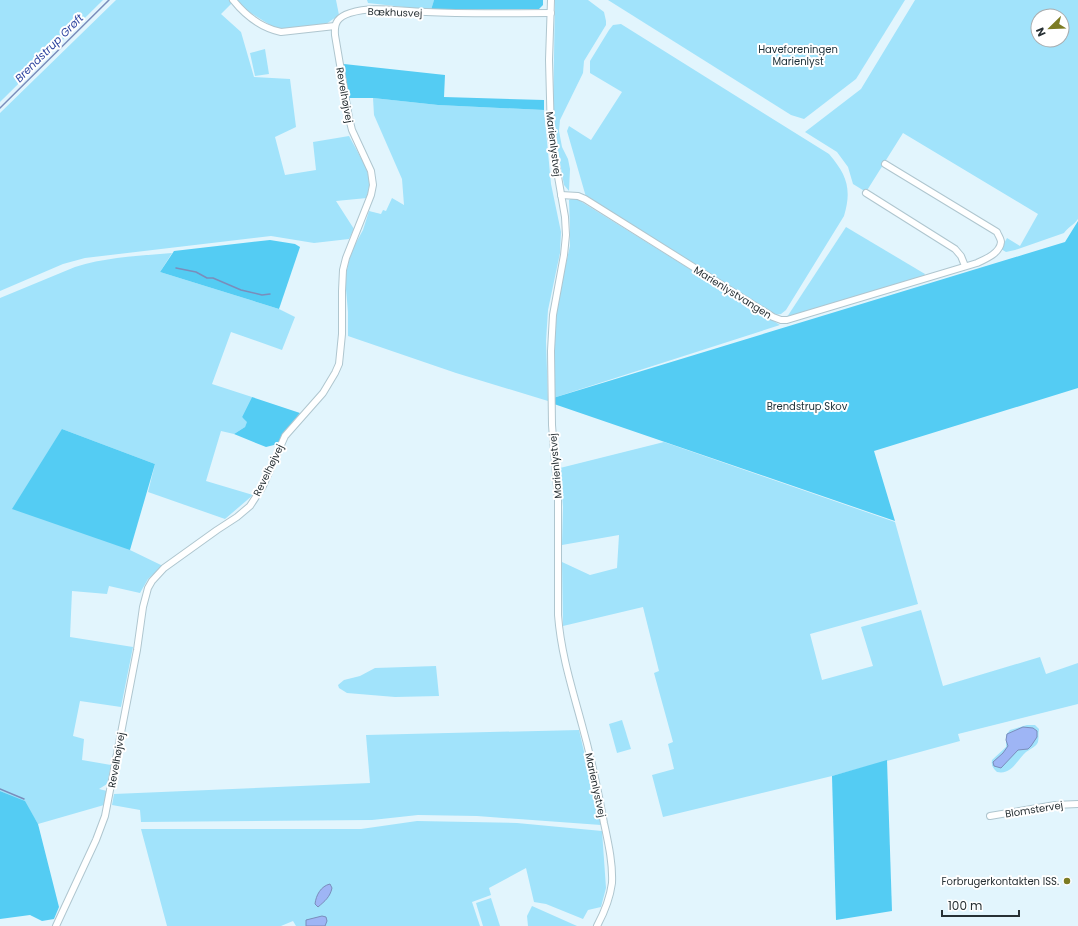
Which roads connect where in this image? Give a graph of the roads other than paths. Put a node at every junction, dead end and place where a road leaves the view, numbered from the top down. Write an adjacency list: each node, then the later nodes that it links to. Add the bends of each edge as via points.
1 (233, 0): 4 (street, via 252,19 273,30 281,32)
2 (551, 0): 3 (street, Marienlystvej)
3 (551, 13): 4 (street, Bækhusvej, via 371,9 347,14 337,21); 7 (street, Marienlystvej, via 551,136)
4 (335, 26): 11 (street, Revelhøjvej, via 352,130 371,171 373,185 343,270 339,364 323,393 285,436 263,486 250,506 164,568 148,588 105,816)
5 (885, 164): 8 (street, Marienlystvangen, via 997,232 1001,241 998,249 985,260)
6 (866, 193): 8 (street, via 955,249)
7 (561, 195): 8 (street, Marienlystvangen, via 586,199 780,320 794,319); 12 (street, Marienlystvej, via 566,235 553,314 551,351 552,424 558,499 558,615 565,662 588,747 611,860 612,884 607,904)
8 (965, 266)
9 (1078, 804): 10 (street, Blomstervej, via 1055,805)
10 (990, 816)
11 (56, 926)
12 (597, 926)

